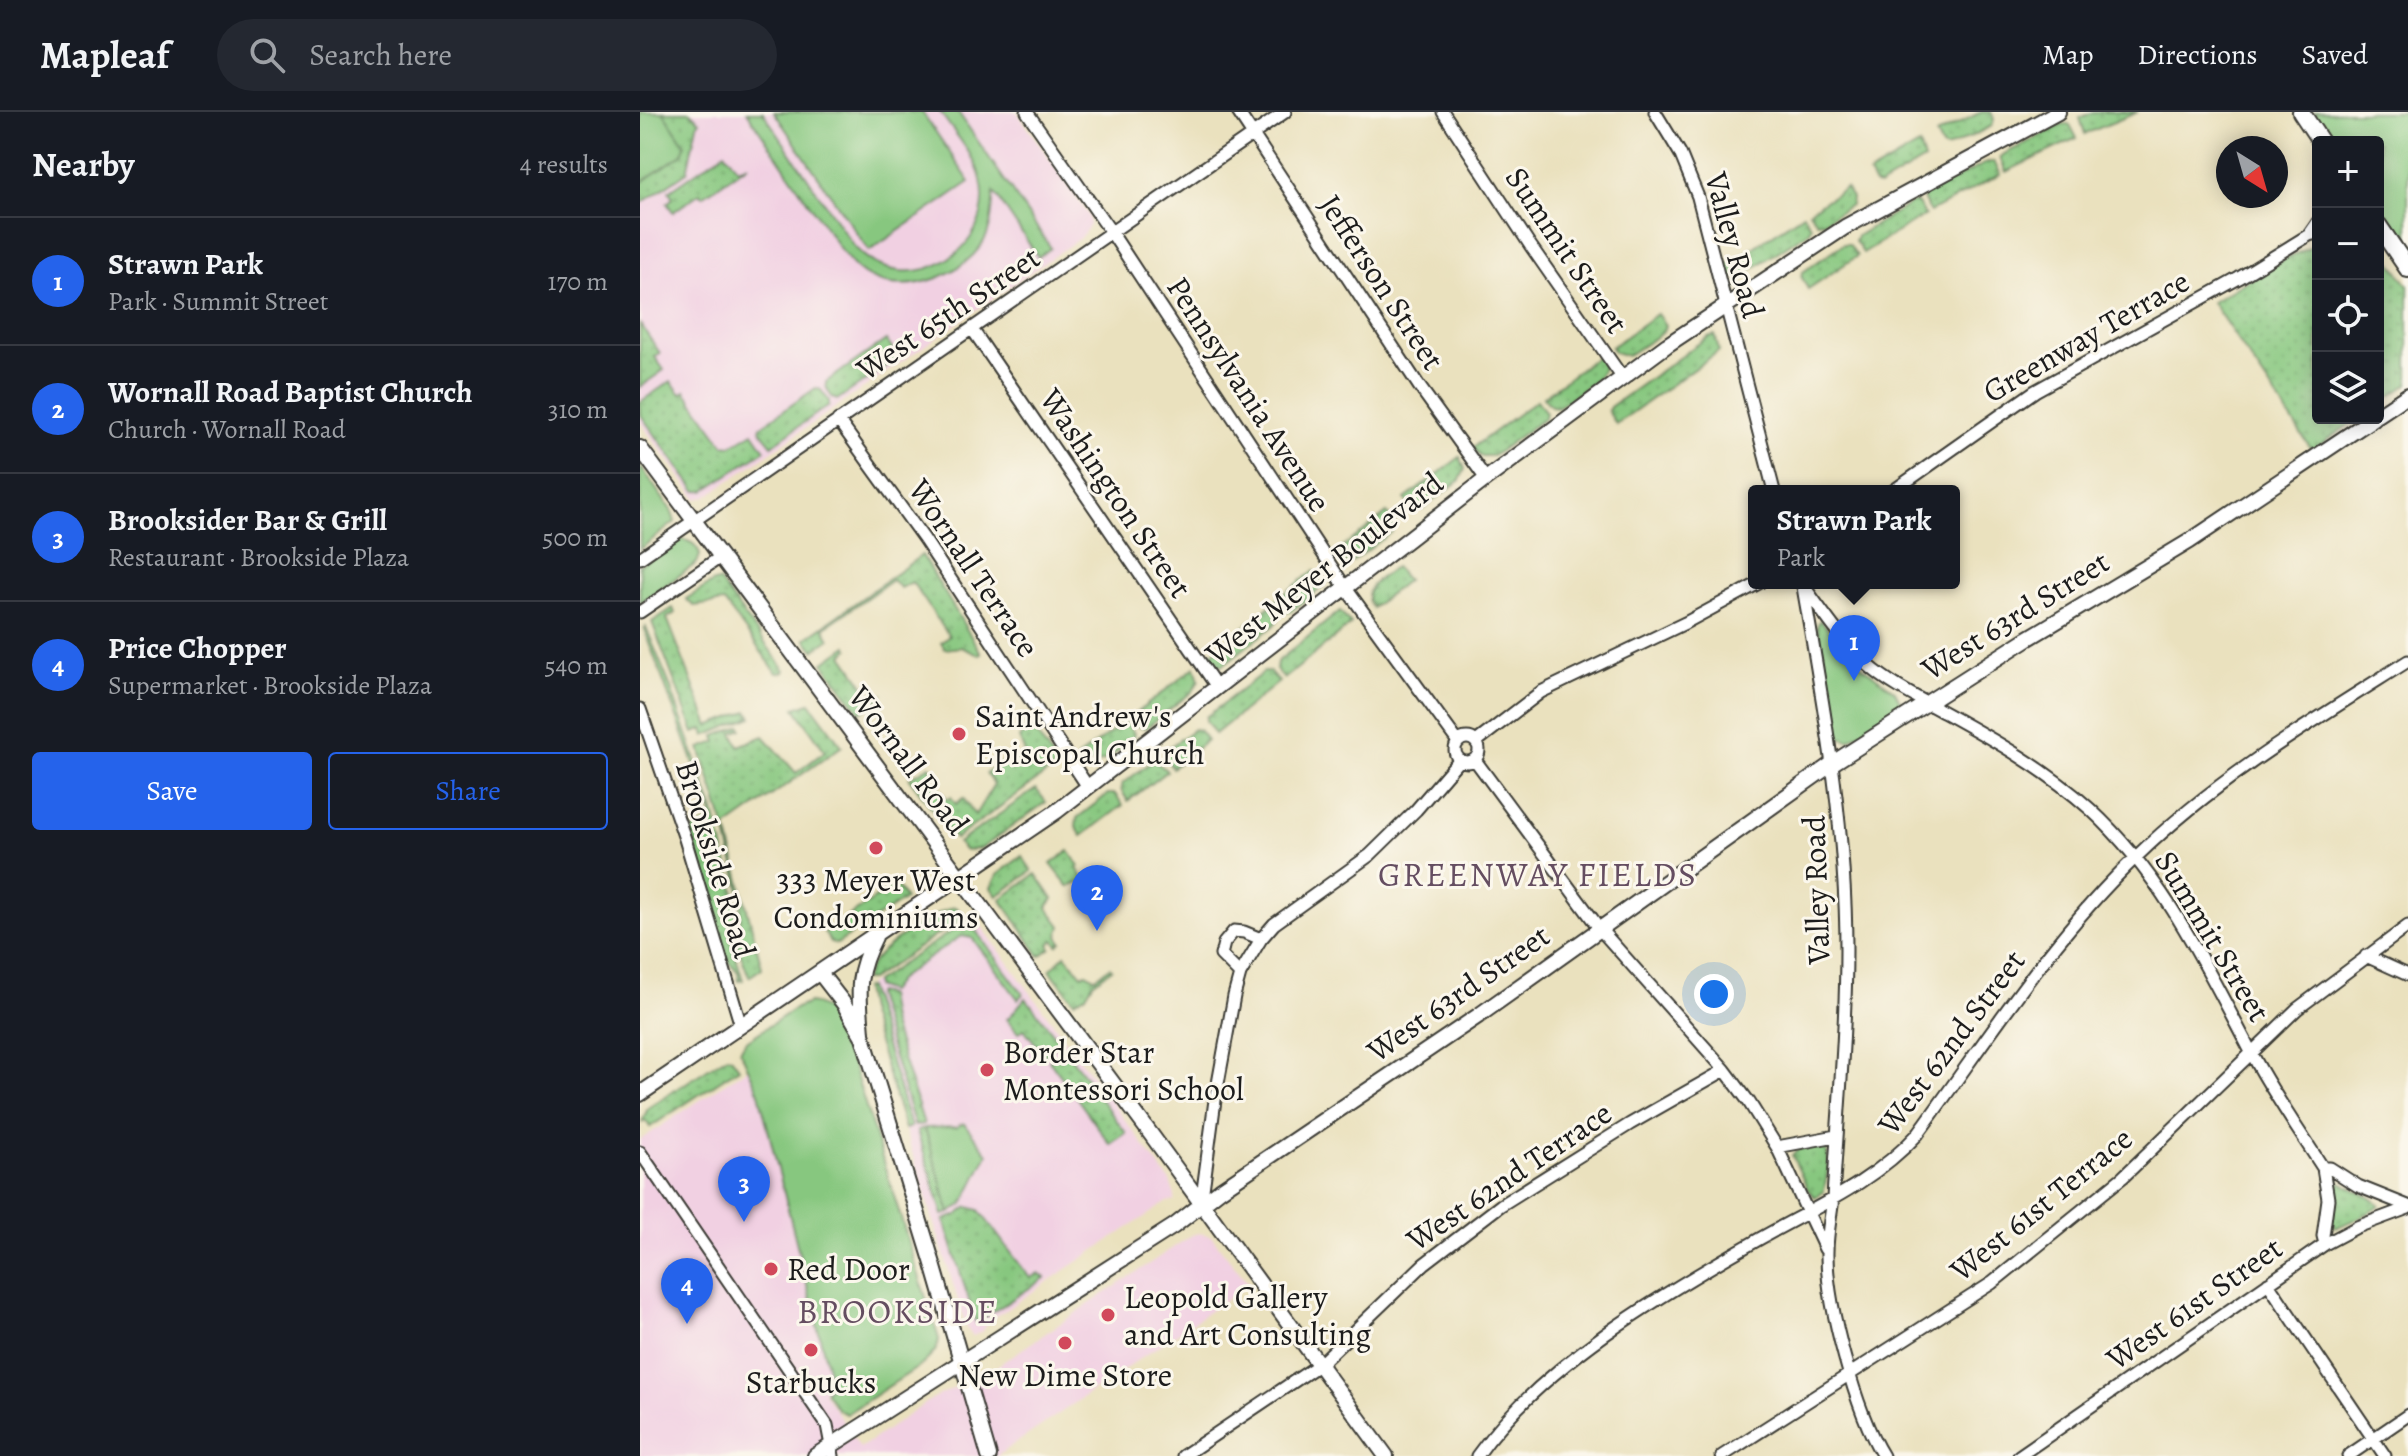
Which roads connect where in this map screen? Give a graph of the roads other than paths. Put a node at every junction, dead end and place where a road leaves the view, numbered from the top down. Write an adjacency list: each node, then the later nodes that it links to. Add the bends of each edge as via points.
1 (1027, 112): 10 (street, Pennsylvania Avenue)
2 (1238, 112): 8 (street, Jefferson Street)
3 (1285, 112): 8 (street, West 65th Street)
4 (1443, 112): 16 (street, Summit Street)
5 (1655, 112): 14 (street, Valley Road, via 1688,169)
6 (2058, 112): 14 (main road, West Meyer Boulevard, via 1874,210)
7 (2301, 112): 9 (main road)
8 (1253, 135): 10 (street, West 65th Street); 22 (street, Jefferson Street)
9 (2317, 136)
10 (1111, 232): 15 (street, West 65th Street); 28 (street, Pennsylvania Avenue)
11 (2312, 235): 24 (street, Greenway Terrace, via 2035,391)
12 (2384, 237): 13 (main road)
13 (2408, 269)
14 (1727, 304): 16 (main road, West Meyer Boulevard); 23 (street, Valley Road)
15 (972, 329): 19 (street, West 65th Street); 34 (street, Washington Street)
16 (1622, 377): 22 (main road, West Meyer Boulevard)
17 (2408, 395): 18 (main road, West 63rd Street)
18 (2384, 412)
19 (838, 420): 25 (street, West 65th Street); 42 (street, Wornall Terrace, via 924,539)
20 (2366, 424): 35 (main road, West 63rd Street, via 2190,541)
21 (640, 448): 25 (main road, Wornall Road)
22 (1486, 479): 28 (main road, West Meyer Boulevard)
23 (1772, 485)
24 (1902, 485)
25 (692, 521): 26 (main road, Wornall Road); 27 (street, West 65th Street)
26 (722, 556): 32 (street); 44 (main road, Wornall Road)
27 (640, 558)
28 (1345, 587): 34 (main road, West Meyer Boulevard); 37 (street, Pennsylvania Avenue)
29 (1748, 589): 38 (street, via 1541,692)
30 (1804, 589): 41 (street, Valley Road)
31 (1807, 589): 35 (street, Summit Street, via 1867,664)
32 (640, 612)
33 (2408, 661): 43 (street, West 62nd Street, via 2267,749)
34 (1217, 687): 42 (main road, West Meyer Boulevard)
35 (1925, 703): 41 (main road, West 63rd Street); 43 (street, Summit Street, via 2057,781)
36 (640, 709): 53 (street, Brookside Road)
37 (1458, 742): 38 (street); 39 (street)
38 (1476, 742): 40 (street, via 1480,750)
39 (1459, 760): 40 (street); 48 (street, via 1370,855 1288,913)
40 (1475, 760): 46 (street)
41 (1833, 763): 46 (main road, West 63rd Street); 58 (street, Valley Road, via 1846,949)
42 (1088, 787): 44 (main road, West Meyer Boulevard)
43 (2136, 856): 55 (street, Summit Street, via 2184,926); 62 (street, West 62nd Street, via 2067,931 1917,1135 1883,1168)
44 (961, 878): 47 (main road, West Meyer Boulevard); 63 (main road, Wornall Road)
45 (2408, 926): 49 (street, West 61st Terrace)
46 (1599, 928): 56 (street); 63 (main road, West 63rd Street)
47 (876, 935): 50 (main road, West Meyer Boulevard); 54 (main road, via 859,976)
48 (1261, 939): 51 (street); 51 (street, via 1234,931 1224,943 1221,955)
49 (2366, 956): 52 (street); 55 (street, West 61st Terrace)
50 (820, 973): 53 (main road, West Meyer Boulevard); 54 (main road)
51 (1240, 974): 63 (street, via 1226,1031)
52 (2408, 975)
53 (741, 1026): 57 (main road, West Meyer Boulevard)
54 (863, 1037): 69 (main road)
55 (2251, 1051): 61 (street, Summit Street); 71 (street, West 61st Terrace, via 2123,1177 2065,1226 1992,1283)
56 (1725, 1070): 59 (street); 70 (street, West 62nd Terrace, via 1475,1223 1389,1295)
57 (640, 1094)
58 (1836, 1136): 59 (street); 62 (street, Valley Road)
59 (1777, 1147): 65 (street)
60 (640, 1152): 74 (street, via 827,1425)
61 (2323, 1168): 64 (street); 66 (street, via 2328,1199)
62 (1832, 1199): 65 (street, West 62nd Street); 67 (street)
63 (1201, 1205): 69 (main road, West 63rd Street); 70 (main road, Wornall Road)
64 (2408, 1207): 66 (street, West 61st Street)
65 (1809, 1212): 67 (street); 79 (street, West 62nd Street, via 1686,1283 1574,1358 1525,1399)
66 (2325, 1244): 68 (street, West 61st Street)
67 (1827, 1254): 71 (street)
68 (2268, 1283): 73 (street); 82 (street, West 61st Street)
69 (962, 1363): 74 (main road, West 63rd Street); 76 (main road)
70 (1320, 1364): 77 (street, West 62nd Terrace); 78 (main road, Wornall Road)
71 (1849, 1373): 80 (street, West 61st Terrace); 81 (street)
72 (2408, 1415): 73 (street)
73 (2373, 1439): 83 (street); 84 (street)
74 (831, 1451): 75 (main road, West 63rd Street)
75 (815, 1456)
76 (989, 1456)
77 (1183, 1456)
78 (1386, 1456)
79 (1477, 1456)
80 (1722, 1456)
81 (1883, 1456)
82 (2019, 1456)
83 (2348, 1456)
84 (2385, 1456)

